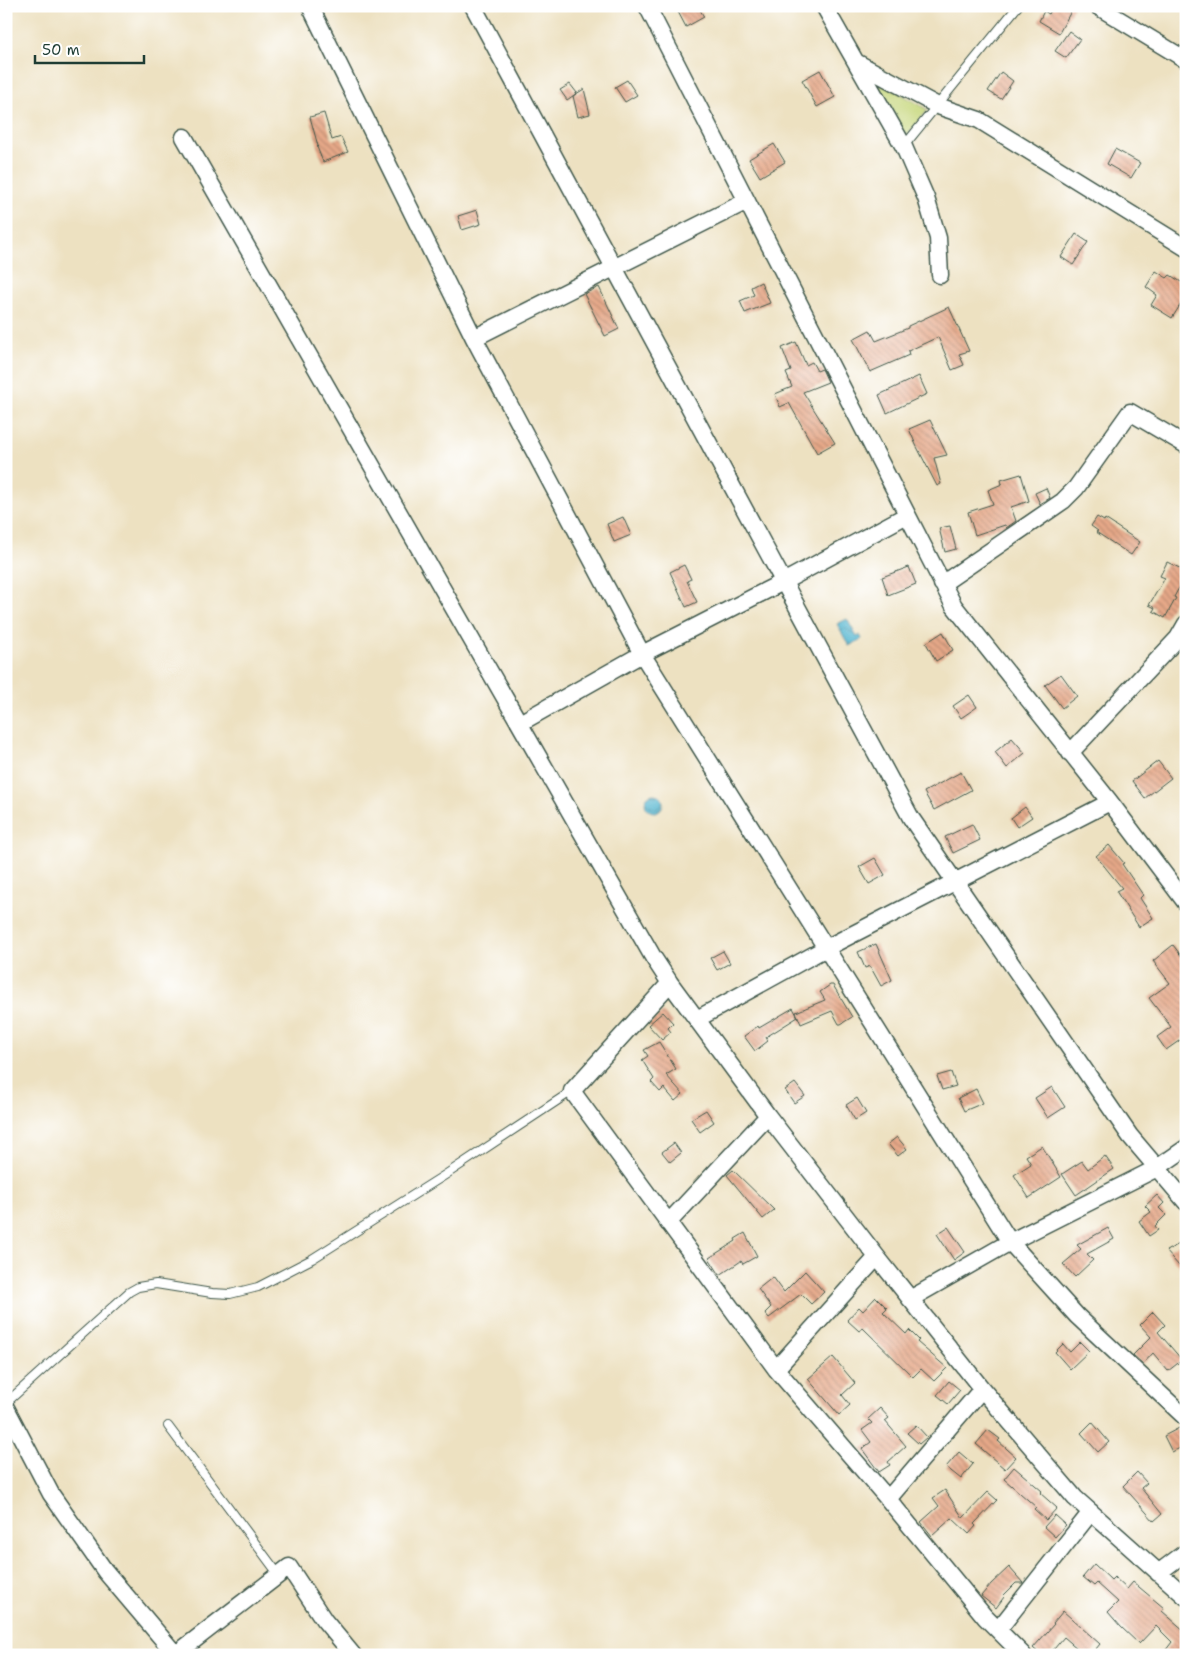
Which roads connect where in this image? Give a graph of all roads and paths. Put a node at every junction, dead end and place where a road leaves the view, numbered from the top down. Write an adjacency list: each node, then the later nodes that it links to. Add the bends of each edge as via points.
1 (310, 6): 16 (street)
2 (473, 6): 14 (street)
3 (647, 6): 12 (street)
4 (824, 6): 8 (street)
5 (1018, 6): 9 (lane)
6 (1097, 6): 7 (street)
7 (1184, 53)
8 (856, 62): 9 (street); 11 (street)
9 (938, 106): 11 (lane); 13 (street, via 978,120)
10 (184, 136): 23 (street)
11 (904, 147): 15 (street, via 926,198 938,238)
12 (747, 201): 14 (street); 18 (street)
13 (1186, 248)
14 (614, 267): 16 (street); 19 (street)
15 (940, 275)
16 (474, 338): 22 (street)
17 (1186, 445): 20 (street, via 1130,412 1076,488 1063,501)
18 (907, 515): 19 (street); 20 (street)
19 (783, 582): 22 (street); 26 (street, via 911,818)
20 (942, 584): 24 (street, via 954,606)
21 (1183, 635): 24 (street)
22 (642, 654): 23 (street); 28 (street)
23 (520, 723): 29 (street)
24 (1070, 753): 25 (street)
25 (1110, 802): 26 (street); 27 (street)
26 (955, 882): 28 (street); 34 (street, via 1130,1136)
27 (1186, 902)
28 (826, 948): 30 (street); 37 (street)
29 (670, 983): 30 (street); 31 (street)
30 (697, 1019): 32 (street)
31 (572, 1091): 36 (street); 42 (lane, via 312,1260 258,1287 230,1294 156,1284 128,1292)
32 (768, 1116): 36 (street); 38 (street)
33 (1186, 1148): 34 (street)
34 (1157, 1168): 35 (street); 37 (street)
35 (1186, 1202)
36 (668, 1223): 40 (street)
37 (1010, 1242): 39 (street); 44 (street, via 1077,1316)
38 (877, 1257): 39 (street); 40 (street)
39 (910, 1299): 41 (street)
40 (776, 1369): 46 (street)
41 (982, 1389): 46 (street); 47 (street, via 1075,1498)
42 (6, 1403)
43 (6, 1408): 53 (street, via 51,1494 105,1571)
44 (1186, 1418)
45 (168, 1426): 50 (lane)
46 (888, 1499): 52 (street)
47 (1091, 1512): 49 (street); 52 (street)
48 (1186, 1552): 49 (street)
49 (1158, 1573): 51 (street)
50 (279, 1576): 53 (street); 54 (street, via 289,1567 324,1620)
51 (1186, 1597)
52 (998, 1630): 55 (street)
53 (176, 1655)
54 (353, 1655)
55 (1023, 1655)

